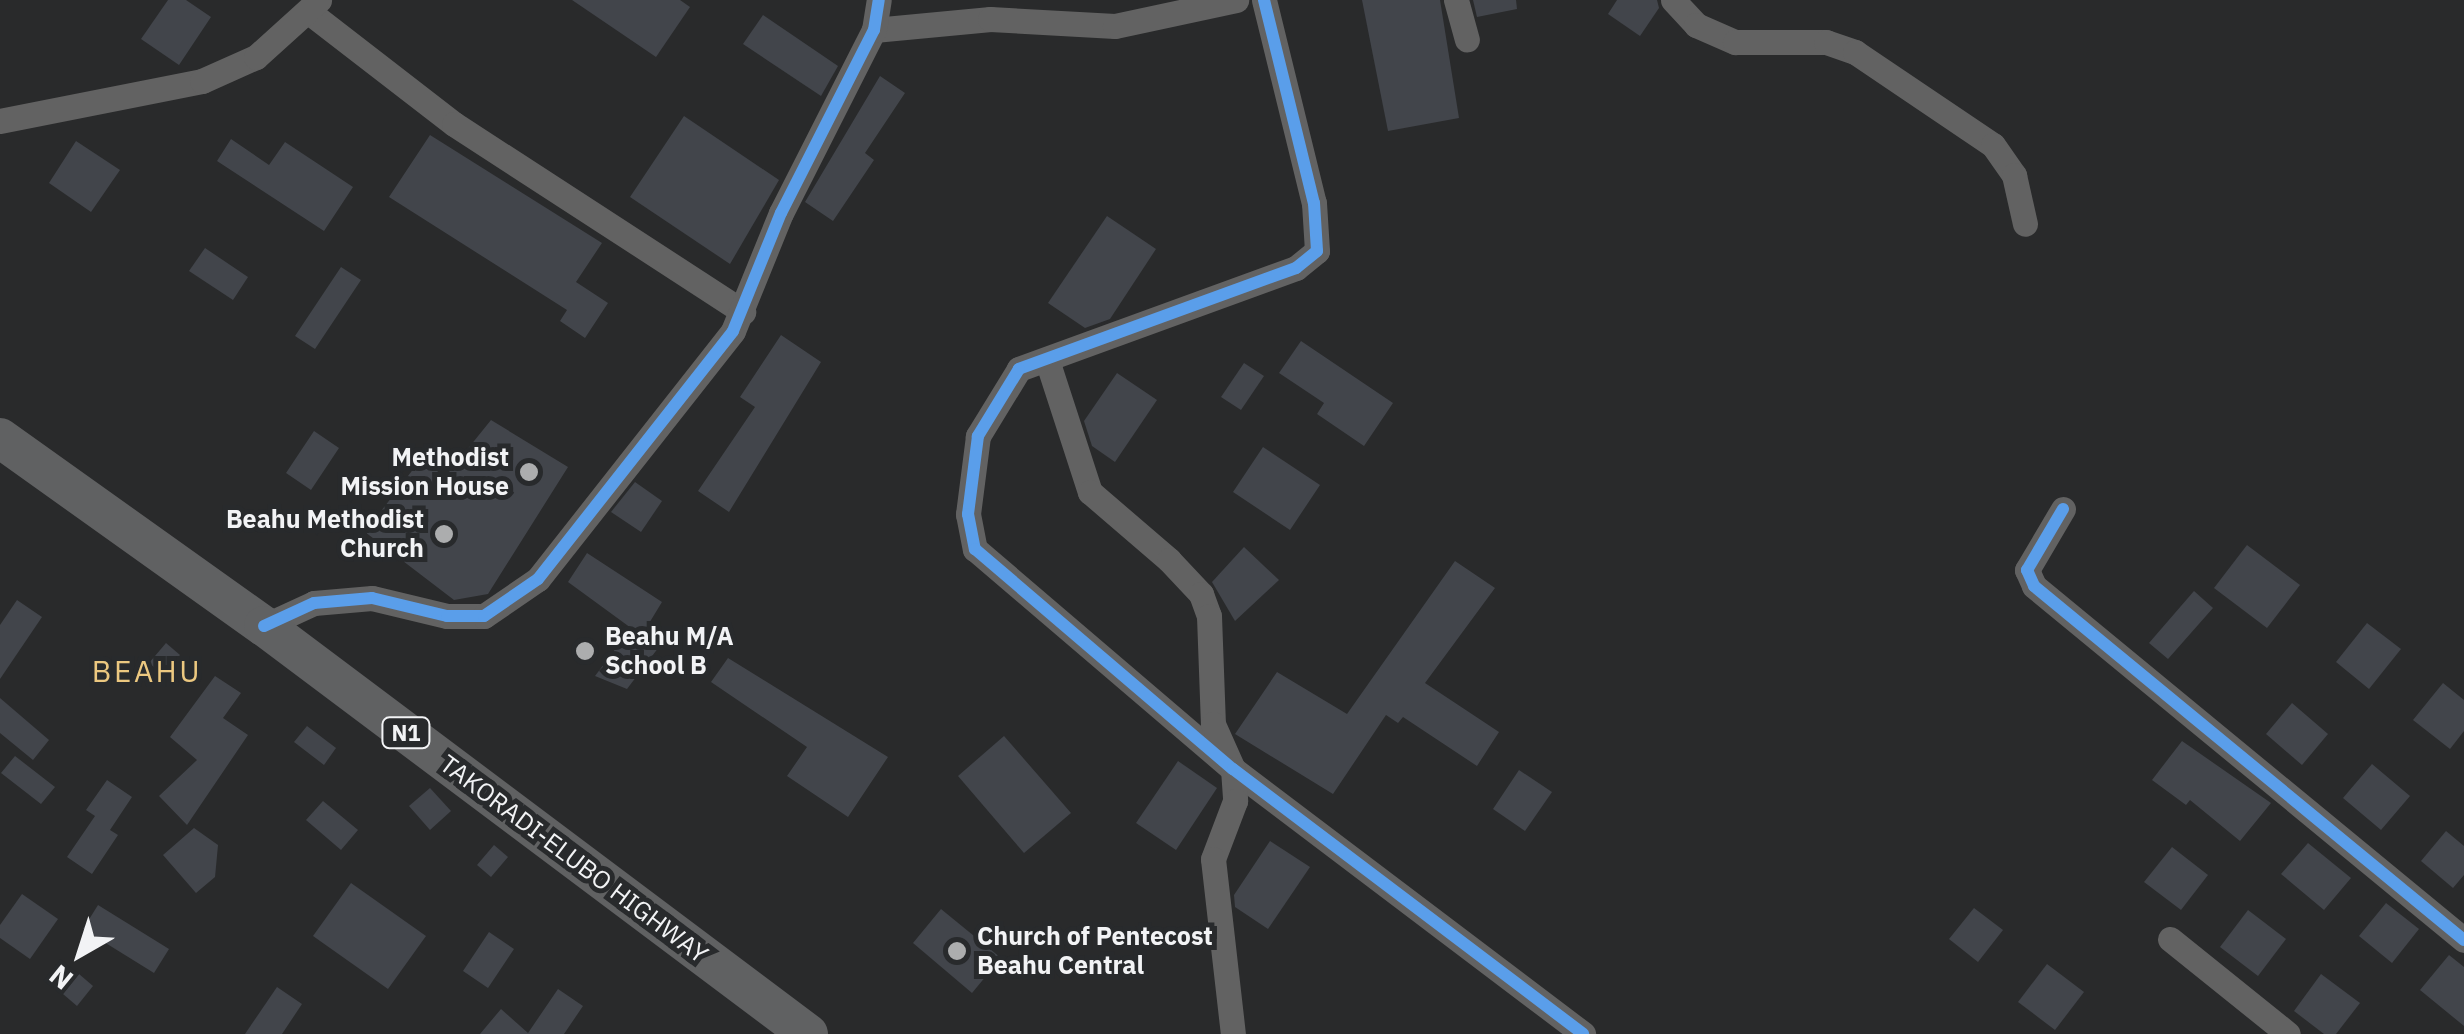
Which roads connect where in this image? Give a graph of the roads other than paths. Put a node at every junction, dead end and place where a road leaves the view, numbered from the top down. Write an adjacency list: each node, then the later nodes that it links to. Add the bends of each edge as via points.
1 (879, 0): 7 (street)
2 (1236, 0): 7 (street, via 1116,26 990,19)
3 (1264, 0): 12 (street, via 1314,203 1317,250 1296,268)
4 (1456, 0): 8 (street)
5 (1672, 0): 10 (street, via 1696,25 1735,42 1826,42 1855,52 1994,145 2014,175)
6 (314, 6): 9 (street, via 256,57 202,81); 11 (street, via 454,124)
7 (874, 30): 11 (street, via 781,214)
8 (1466, 40)
9 (0, 121)
10 (2026, 224)
11 (743, 312): 15 (street, via 680,405 553,562 516,596 484,616 447,616 372,598 314,602)
12 (1047, 360): 16 (street, via 1090,492 1201,594 1210,616 1213,724); 16 (street, via 1019,370 978,436 968,514 976,549)
13 (0, 438): 15 (highway, TAKORADI-ELUBO HIGHWAY / N1)
14 (2063, 509): 18 (street, via 2027,570 2034,586)
15 (264, 626): 19 (highway, TAKORADI-ELUBO HIGHWAY / N1)
16 (1232, 769): 20 (street, via 1234,802 1213,859); 21 (street)
17 (2170, 939): 22 (street)
18 (2464, 940)
19 (808, 1034)
20 (1233, 1034)
21 (1583, 1034)
22 (2288, 1034)

